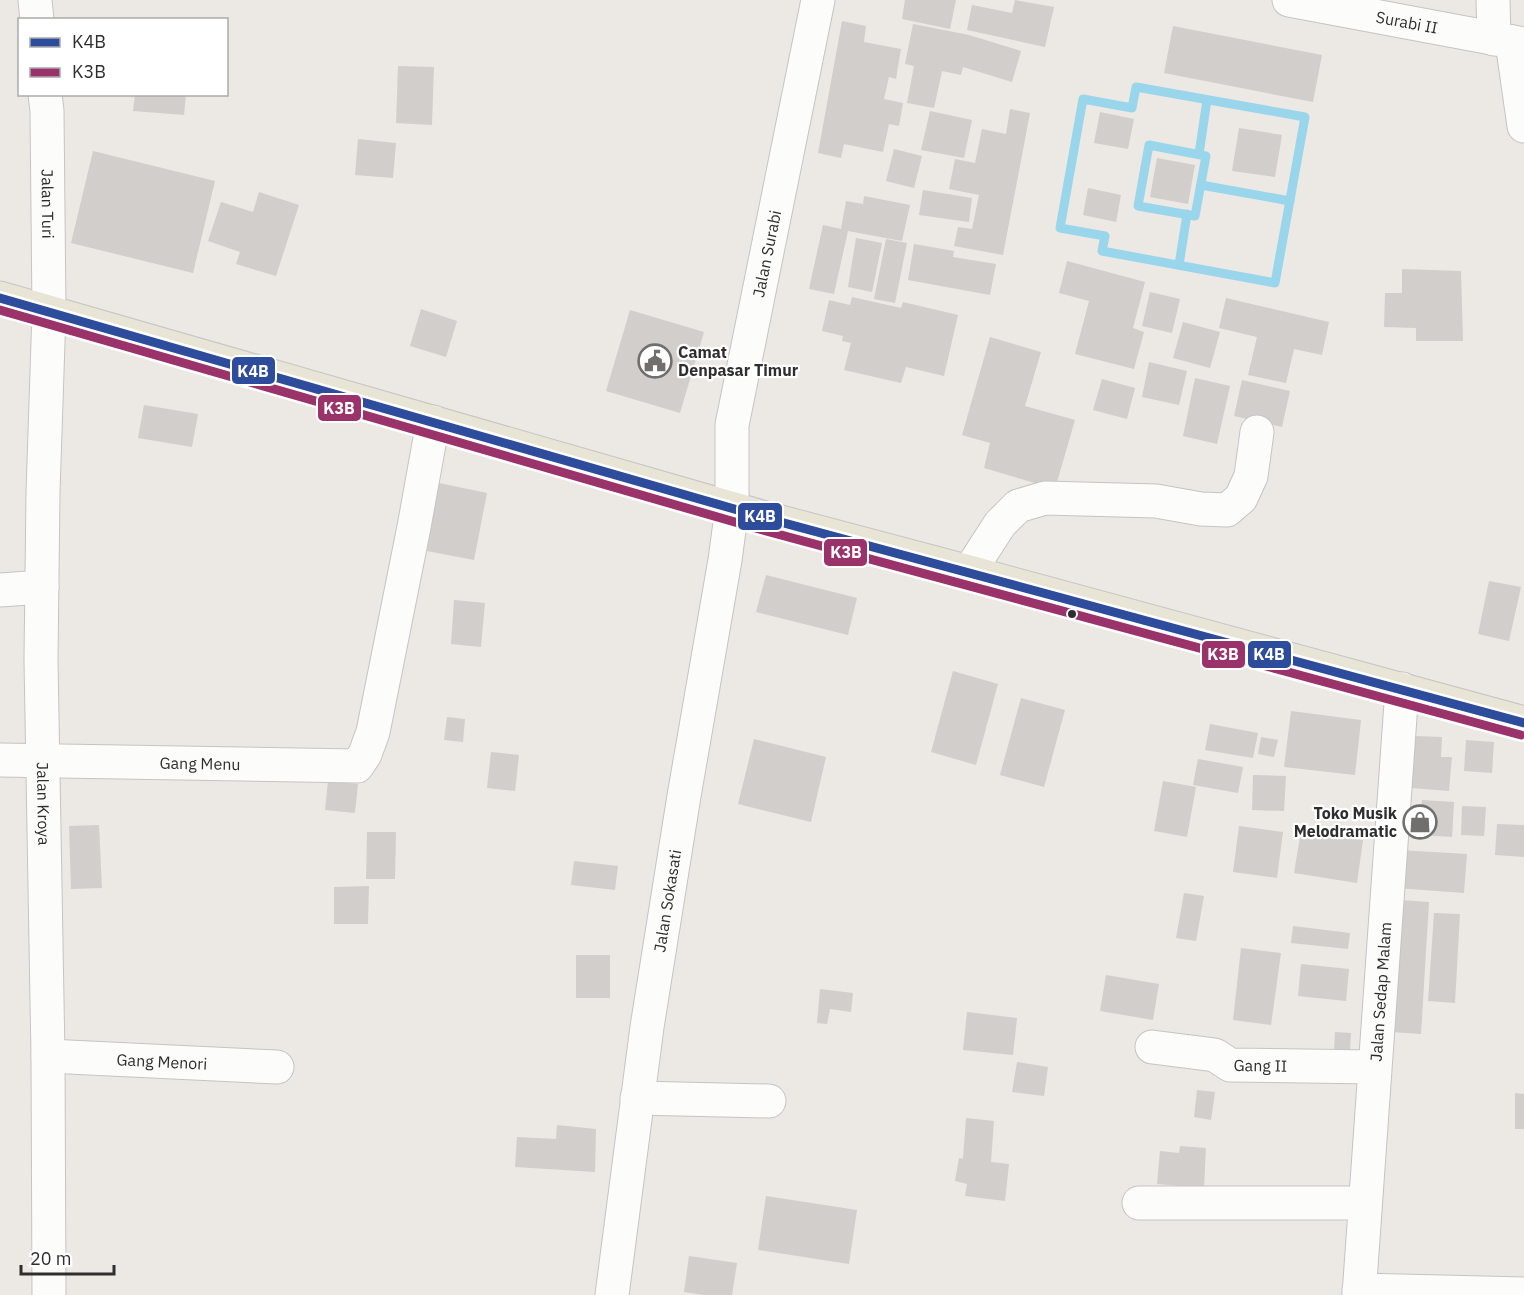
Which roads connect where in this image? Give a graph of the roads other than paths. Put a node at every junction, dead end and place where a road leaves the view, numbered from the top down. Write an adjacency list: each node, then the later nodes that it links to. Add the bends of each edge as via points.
1 (35, 0): 6 (street)
2 (818, 0): 14 (street, Jalan Surabi, via 734,414)
3 (1289, 0): 5 (street, Surabi II)
4 (1493, 0): 7 (street)
5 (1370, 8): 7 (street, Surabi II)
6 (37, 18)
7 (1510, 42): 9 (street)
8 (45, 96): 11 (street, Jalan Turi)
9 (1524, 126)
10 (0, 297): 11 (main road)
11 (49, 312): 12 (main road); 16 (street, Jalan Kroya)
12 (433, 422): 14 (main road); 21 (street, Gang Menu, via 373,732 357,766)
13 (1257, 432): 15 (street, via 1251,476 1241,498 1227,510 1156,501 1045,498 1018,506 1000,524)
14 (732, 508): 15 (main road); 26 (street, Jalan Sokasati)
15 (969, 572): 18 (main road)
16 (42, 587): 17 (street); 21 (street, Jalan Kroya)
17 (0, 590)
18 (1402, 689): 19 (main road); 25 (street, Jalan Sedap Malam)
19 (1524, 723)
20 (0, 760): 21 (street, Gang Menu)
21 (42, 760): 23 (street, Jalan Kroya)
22 (1152, 1047): 25 (street, Gang II, via 1215,1055 1230,1065)
23 (48, 1056): 24 (street, Gang Menori); 32 (street, Jalan Kroya)
24 (277, 1067)
25 (1374, 1067): 29 (street, Jalan Sedap Malam)
26 (637, 1098): 27 (street); 33 (street, Jalan Sokasati)
27 (769, 1101)
28 (1139, 1203): 29 (street)
29 (1365, 1203): 30 (street, Jalan Sedap Malam)
30 (1359, 1292): 31 (street)
31 (1524, 1294)
32 (48, 1295)
33 (612, 1295)

